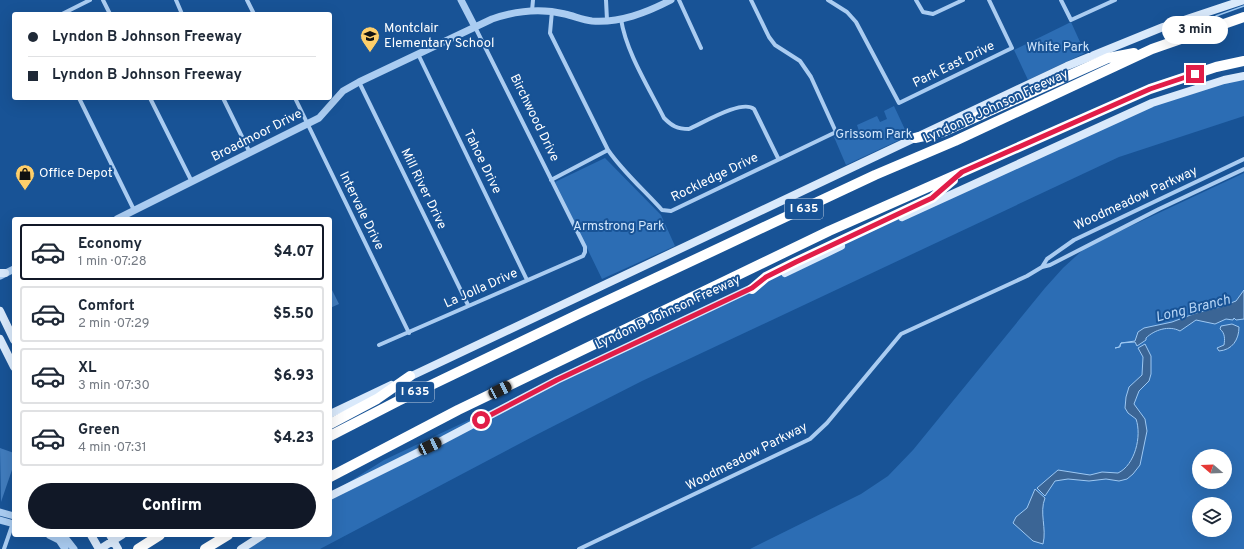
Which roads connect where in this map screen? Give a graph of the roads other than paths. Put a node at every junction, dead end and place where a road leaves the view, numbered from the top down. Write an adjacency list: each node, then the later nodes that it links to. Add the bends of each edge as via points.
1 (90, 0): 20 (street)
2 (103, 0): 21 (street)
3 (176, 0): 22 (street)
4 (247, 0): 23 (street)
5 (461, 0): 27 (street, Birchwood Drive)
6 (533, 0): 18 (street)
7 (606, 0): 26 (street)
8 (671, 0): 25 (street, Broadmoor Drive, via 647,12)
9 (679, 0): 28 (street)
10 (751, 0): 42 (street, Rockledge Drive, via 772,41 804,66 836,132)
11 (828, 0): 14 (street, Park East Drive, via 847,12 856,22 899,103 1012,48)
12 (916, 0): 13 (street, via 923,12 933,14)
13 (963, 0)
14 (989, 0)
15 (1062, 0): 16 (street, via 1071,20)
16 (1115, 0)
17 (1244, 0): 39 (main road, Lyndon B Johnson Freeway, via 1163,27 1075,63)
18 (532, 11): 19 (street, Broadmoor Drive); 27 (street, Broadmoor Drive, via 505,14)
19 (552, 11): 26 (street, Broadmoor Drive, via 591,21); 40 (street, Rockledge Drive, via 550,32)
20 (66, 12)
21 (109, 12)
22 (181, 12)
23 (253, 12)
24 (1244, 17): 29 (highway, Lyndon B Johnson Freeway / I 635)
25 (621, 18): 26 (street, Broadmoor Drive); 42 (street, via 629,47 664,118 672,126 689,129 740,106 751,106)
26 (607, 20)
27 (475, 27): 30 (street, Broadmoor Drive); 46 (street, Birchwood Drive)
28 (701, 48)
29 (1152, 49): 39 (highway, via 1108,58 943,132); 68 (highway, Lyndon B Johnson Freeway / I 635, via 582,312)
30 (418, 53): 33 (street, Broadmoor Drive); 54 (street, Tahoe Drive)
31 (1244, 61): 45 (highway, Lyndon B Johnson Freeway / I 635, via 1216,67 1150,89)
32 (1244, 76): 55 (main road, Lyndon B Johnson Freeway, via 1181,93 1127,114)
33 (359, 82): 38 (street, Broadmoor Drive, via 335,98 324,114); 56 (street, Mill River Drive)
34 (80, 100): 48 (street)
35 (151, 100): 47 (street)
36 (224, 100): 41 (street)
37 (296, 100): 38 (street, Intervale Drive)
38 (307, 124): 41 (street, Broadmoor Drive); 58 (street, Intervale Drive)
39 (915, 138): 65 (main road, Lyndon B Johnson Freeway)
40 (608, 150): 42 (street, Rockledge Drive, via 662,210 671,210); 46 (street)
41 (250, 153): 47 (street, Broadmoor Drive)
42 (778, 158)
43 (1244, 159): 51 (street, Woodmeadow Parkway, via 1074,240 1048,259)
44 (1244, 169): 51 (street, Woodmeadow Parkway)
45 (962, 172): 55 (highway, via 932,198 766,277); 69 (highway, Lyndon B Johnson Freeway / I 635, via 829,232 535,372)
46 (551, 180): 50 (street, Birchwood Drive)
47 (192, 182): 48 (street, Broadmoor Drive)
48 (134, 210): 49 (street, Broadmoor Drive)
49 (121, 217)
50 (585, 247): 54 (street, La Jolla Drive, via 586,252 583,256)
51 (1042, 267): 91 (street, Woodmeadow Parkway, via 901,334 810,439)
52 (12, 270): 53 (street)
53 (2, 274)
54 (527, 280): 56 (street, La Jolla Drive)
55 (752, 288): 70 (main road, Lyndon B Johnson Freeway, via 557,380)
56 (468, 305): 58 (street, La Jolla Drive)
57 (0, 311): 60 (main road)
58 (409, 333): 62 (street, La Jolla Drive)
59 (0, 335): 63 (main road)
60 (12, 336)
61 (0, 339): 64 (main road)
62 (379, 346)
63 (12, 349)
64 (12, 363)
65 (410, 376): 66 (main road, Lyndon B Johnson Freeway); 67 (highway, via 377,399)
66 (332, 413)
67 (332, 423)
68 (332, 435)
69 (332, 476)
70 (332, 495)
71 (0, 512): 73 (street)
72 (0, 520): 74 (street)
73 (12, 520)
74 (12, 521)
75 (12, 527): 83 (street)
76 (53, 537): 84 (street, via 59,540)
77 (65, 537): 85 (street)
78 (93, 537): 86 (main road)
79 (157, 537): 88 (highway)
80 (225, 537): 89 (highway)
81 (260, 537): 90 (main road)
82 (111, 538): 86 (main road); 87 (main road)
83 (4, 549)
84 (65, 549)
85 (74, 549)
86 (99, 549)
87 (118, 549)
88 (138, 549)
89 (205, 549)
90 (241, 549)
91 (579, 549)

